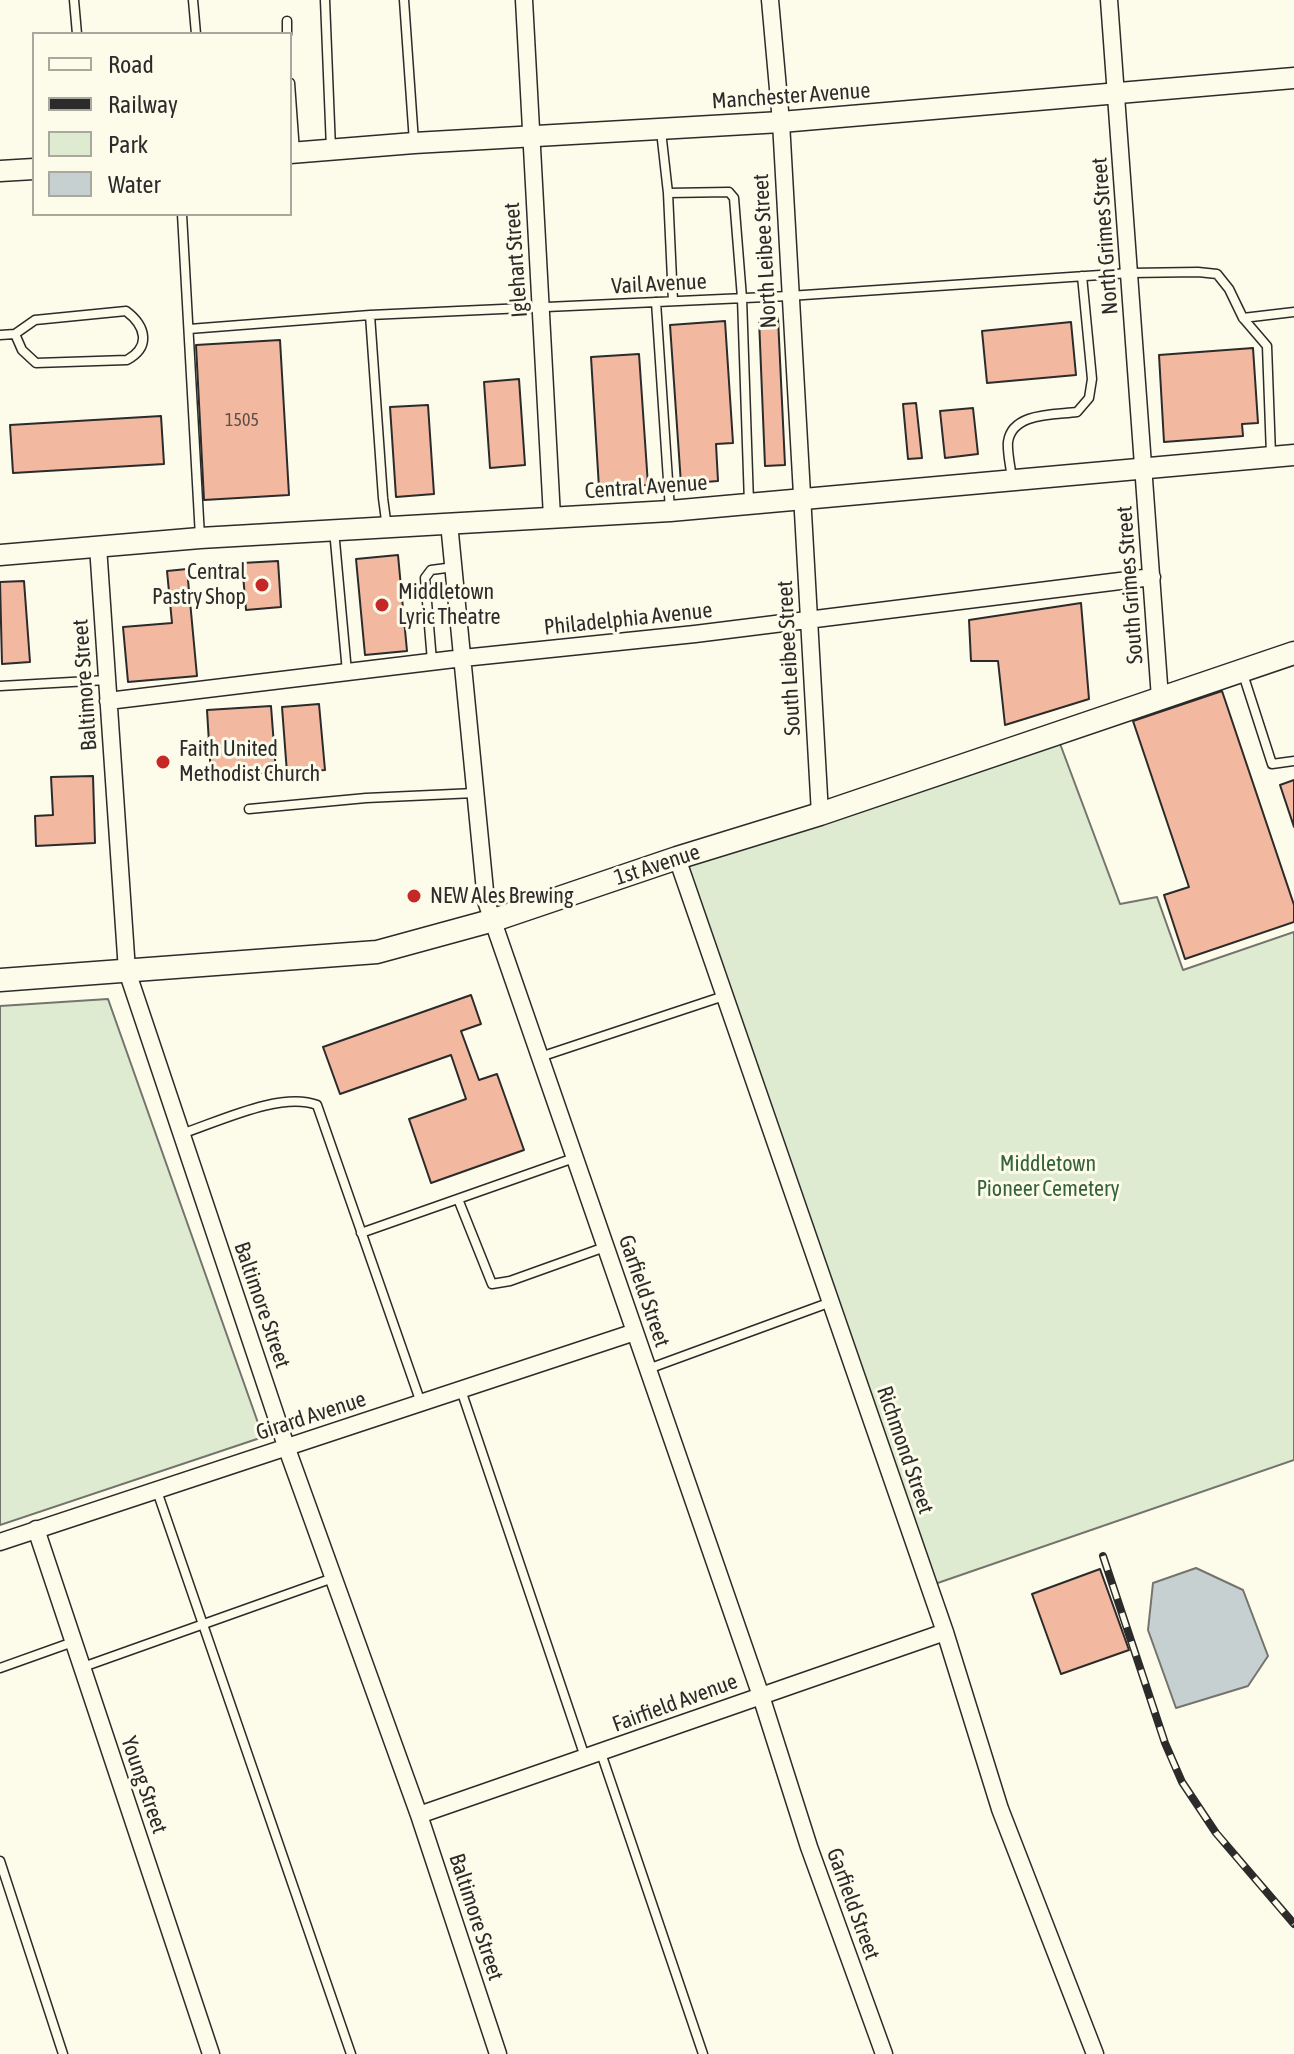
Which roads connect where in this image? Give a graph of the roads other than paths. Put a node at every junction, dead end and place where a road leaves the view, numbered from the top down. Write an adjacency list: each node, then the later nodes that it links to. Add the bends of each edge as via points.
1 (74, 0): 9 (lane)
2 (193, 0): 10 (lane)
3 (325, 0): 18 (lane)
4 (404, 0): 17 (lane)
5 (524, 0): 16 (street, Iglehart Street)
6 (770, 0): 14 (street, North Leibee Street)
7 (1109, 0): 13 (street, North Grimes Street)
8 (287, 21): 11 (lane)
9 (77, 32)
10 (196, 32)
11 (287, 32)
12 (1294, 78): 13 (street, Manchester Avenue)
13 (1116, 94): 14 (street, Manchester Avenue); 24 (street, North Grimes Street)
14 (781, 122): 15 (street, Manchester Avenue); 26 (street, North Leibee Street)
15 (661, 129): 16 (street, Manchester Avenue); 22 (lane)
16 (530, 137): 17 (street, Manchester Avenue); 30 (street, Iglehart Street)
17 (414, 143): 18 (street, Manchester Avenue)
18 (331, 150): 19 (street, Manchester Avenue)
19 (292, 153)
20 (32, 169): 21 (street)
21 (0, 171)
22 (668, 193): 27 (lane, via 729,192 734,198); 28 (lane)
23 (182, 216): 34 (lane)
24 (1130, 273): 25 (lane, Vail Avenue); 33 (lane, Vail Avenue, via 1217,274); 39 (street, North Grimes Street)
25 (1082, 276): 26 (lane, Vail Avenue); 40 (lane, via 1092,379 1089,398 1077,412 1029,418 1013,429 1008,442)
26 (789, 296): 27 (lane, Vail Avenue); 41 (street, North Leibee Street)
27 (742, 298): 28 (lane, Vail Avenue); 42 (lane)
28 (673, 301): 29 (lane, Vail Avenue)
29 (656, 302): 30 (lane, Vail Avenue); 43 (lane)
30 (541, 307): 32 (lane, Vail Avenue); 44 (street, Iglehart Street)
31 (1294, 312): 33 (lane)
32 (370, 315): 34 (lane, Vail Avenue); 46 (lane)
33 (1243, 318): 38 (lane, via 1267,346)
34 (189, 329): 48 (lane)
35 (15, 334): 35 (lane, via 35,320 126,311 142,327 143,344 127,360 36,363); 36 (lane)
36 (0, 335)
37 (1294, 455): 38 (street, Central Avenue)
38 (1271, 457): 39 (street, Central Avenue)
39 (1143, 469): 40 (street, Central Avenue); 52 (street, South Grimes Street)
40 (1012, 481): 41 (street, Central Avenue)
41 (802, 499): 42 (street, Central Avenue); 53 (street, South Leibee Street)
42 (750, 503): 43 (street, Central Avenue)
43 (670, 511): 44 (street, Central Avenue)
44 (552, 517): 45 (street, Central Avenue)
45 (449, 523): 46 (street, Central Avenue); 51 (street, Garfield Street)
46 (387, 528): 47 (street, Central Avenue)
47 (334, 530): 48 (street, Central Avenue); 58 (lane)
48 (200, 538): 49 (street, Central Avenue)
49 (98, 546): 50 (street, Central Avenue); 59 (street, Baltimore Street)
50 (0, 555)
51 (454, 567): 55 (street, Garfield Street); 56 (lane, via 431,570 425,578)
52 (1152, 577): 53 (street, Philadelphia Avenue); 61 (street, South Grimes Street)
53 (810, 619): 55 (street, Philadelphia Avenue); 66 (street, South Leibee Street)
54 (1294, 653): 57 (main road, 1st Avenue)
55 (463, 658): 56 (street, Philadelphia Avenue); 64 (street, Garfield Street)
56 (432, 662): 58 (street, Philadelphia Avenue)
57 (1242, 670): 61 (main road, 1st Avenue); 63 (lane, via 1272,764)
58 (347, 673): 62 (street, Philadelphia Avenue)
59 (107, 680): 60 (lane); 62 (street, Baltimore Street)
60 (0, 686)
61 (1160, 698): 66 (main road, 1st Avenue)
62 (108, 701): 69 (street, Baltimore Street)
63 (1294, 761)
64 (475, 793): 65 (lane); 68 (street, Garfield Street, via 486,901)
65 (249, 809)
66 (820, 814): 67 (main road, 1st Avenue)
67 (677, 858): 68 (main road, 1st Avenue); 71 (street, Richmond Street)
68 (494, 920): 69 (main road, 1st Avenue, via 377,952); 72 (street, Garfield Street)
69 (127, 971): 70 (main road, 1st Avenue); 73 (street, Baltimore Street)
70 (0, 980)
71 (725, 996): 72 (lane); 78 (street, Richmond Street)
72 (540, 1057): 74 (street, Garfield Street)
73 (181, 1134): 76 (lane, via 280,1101 303,1099 317,1105); 83 (street, Baltimore Street)
74 (574, 1158): 75 (lane); 77 (street, Garfield Street)
75 (458, 1199): 76 (lane); 77 (lane, via 492,1284)
76 (361, 1233): 82 (lane)
77 (606, 1247): 79 (street, Garfield Street)
78 (831, 1302): 80 (lane); 89 (street, Richmond Street)
79 (635, 1332): 80 (street, Garfield Street); 81 (street, Girard Avenue)
80 (648, 1369): 93 (street, Garfield Street)
81 (461, 1390): 82 (street, Girard Avenue); 94 (lane)
82 (421, 1404): 83 (street, Girard Avenue)
83 (286, 1446): 84 (street, Girard Avenue); 87 (street, Baltimore Street)
84 (157, 1490): 85 (street, Girard Avenue); 88 (lane)
85 (36, 1529): 86 (street, Girard Avenue); 90 (street, Young Street)
86 (0, 1542)
87 (333, 1578): 88 (lane); 95 (street, Baltimore Street)
88 (203, 1624): 91 (lane); 99 (lane)
89 (945, 1632): 93 (street, Fairfield Avenue); 103 (street, Richmond Street, via 1000,1809)
90 (73, 1642): 91 (street, Young Street); 92 (lane)
91 (82, 1667): 98 (street, Young Street)
92 (0, 1668)
93 (761, 1696): 94 (street, Fairfield Avenue); 102 (street, Garfield Street)
94 (593, 1756): 95 (street, Fairfield Avenue); 101 (lane)
95 (419, 1815): 100 (street, Baltimore Street)
96 (0, 1861): 97 (lane)
97 (63, 2054)
98 (211, 2054)
99 (351, 2054)
100 (498, 2054)
101 (703, 2054)
102 (884, 2054)
103 (1095, 2054)

